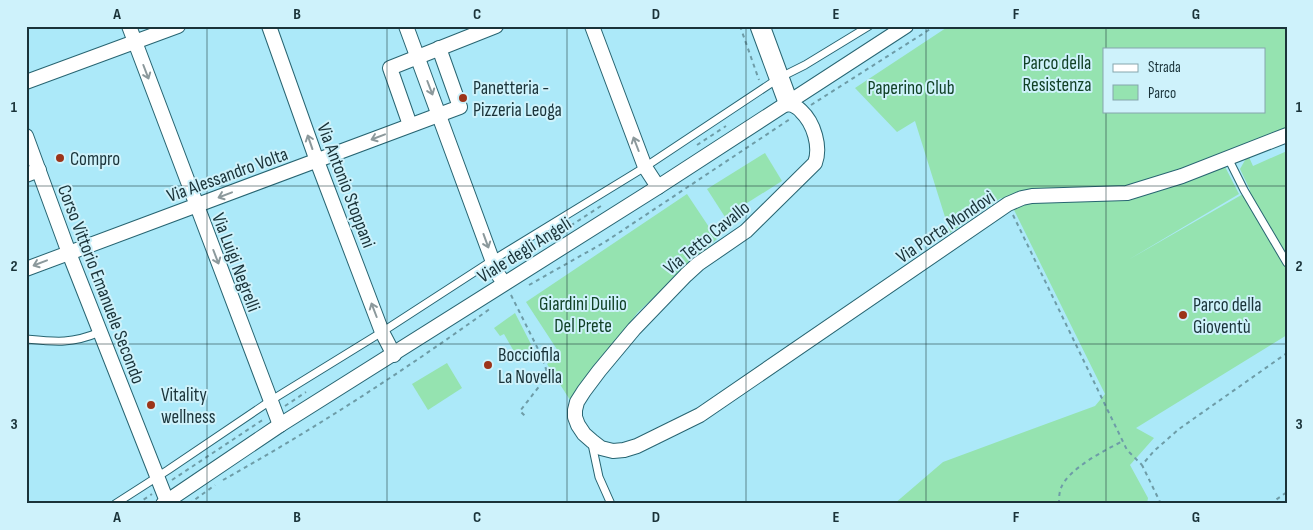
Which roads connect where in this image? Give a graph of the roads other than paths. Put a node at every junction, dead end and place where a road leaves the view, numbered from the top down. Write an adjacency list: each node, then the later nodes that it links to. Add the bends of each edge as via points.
1 (130, 26): 10 (street, Via Luigi Negrelli)
2 (178, 26): 10 (street)
3 (269, 26): 21 (street, Via Antonio Stoppani, one-way to 3)
4 (406, 26): 12 (street)
5 (496, 26): 11 (street)
6 (592, 26): 22 (street, one-way to 6)
7 (760, 26): 13 (street)
8 (868, 26): 13 (lane)
9 (906, 26): 15 (street, Viale degli Angeli)
10 (135, 42): 14 (street); 25 (street, Via Luigi Negrelli, one-way to 25)
11 (439, 48): 12 (street); 16 (street, Via Alessandro Volta, via 460,107)
12 (418, 57): 16 (street, one-way to 16); 17 (street, via 390,68)
13 (779, 78): 15 (street); 22 (lane)
14 (26, 82)
15 (795, 106): 24 (street, Viale degli Angeli); 38 (street, Via Tetto Cavallo, via 816,138 818,157 815,163 746,230 686,275 599,371 575,410 578,425)
16 (440, 114): 17 (street, Via Alessandro Volta); 27 (street, one-way to 27)
17 (410, 125): 21 (street, Via Alessandro Volta, one-way to 21)
18 (1287, 135): 20 (street, Via Porta Mondovì)
19 (26, 136): 23 (street, Corso Vittorio Emanuele Secondo)
20 (1228, 158): 28 (lane); 37 (street, Via Porta Mondovì, via 1126,193 1032,196 1008,204 733,393)
21 (317, 160): 25 (street, Via Alessandro Volta, one-way to 25); 32 (street, Via Antonio Stoppani, one-way to 21)
22 (645, 167): 24 (street); 27 (lane)
23 (32, 173): 26 (street, Corso Vittorio Emanuele Secondo)
24 (658, 187): 30 (street, Viale degli Angeli)
25 (196, 206): 26 (street, Via Alessandro Volta); 35 (street, Via Luigi Negrelli, one-way to 35)
26 (69, 252): 29 (street, Via Alessandro Volta, one-way to 29); 31 (street, Corso Vittorio Emanuele Secondo)
27 (493, 260): 30 (street); 32 (lane)
28 (1287, 262)
29 (26, 269)
30 (507, 289): 34 (street, Viale degli Angeli)
31 (100, 332): 33 (lane, via 70,342); 39 (street, Corso Vittorio Emanuele Secondo)
32 (382, 332): 34 (street, Via Antonio Stoppani); 35 (lane)
33 (26, 339)
34 (394, 355): 36 (street, Viale degli Angeli)
35 (270, 400): 36 (street, Via Luigi Negrelli); 39 (lane)
36 (280, 425): 40 (street, Viale degli Angeli)
37 (659, 435): 38 (street, Via Tetto Cavallo, via 624,450 613,451)
38 (592, 441): 42 (lane, via 599,476)
39 (157, 477): 40 (street, Corso Vittorio Emanuele Secondo); 41 (lane)
40 (166, 503)
41 (115, 504)
42 (611, 504)

